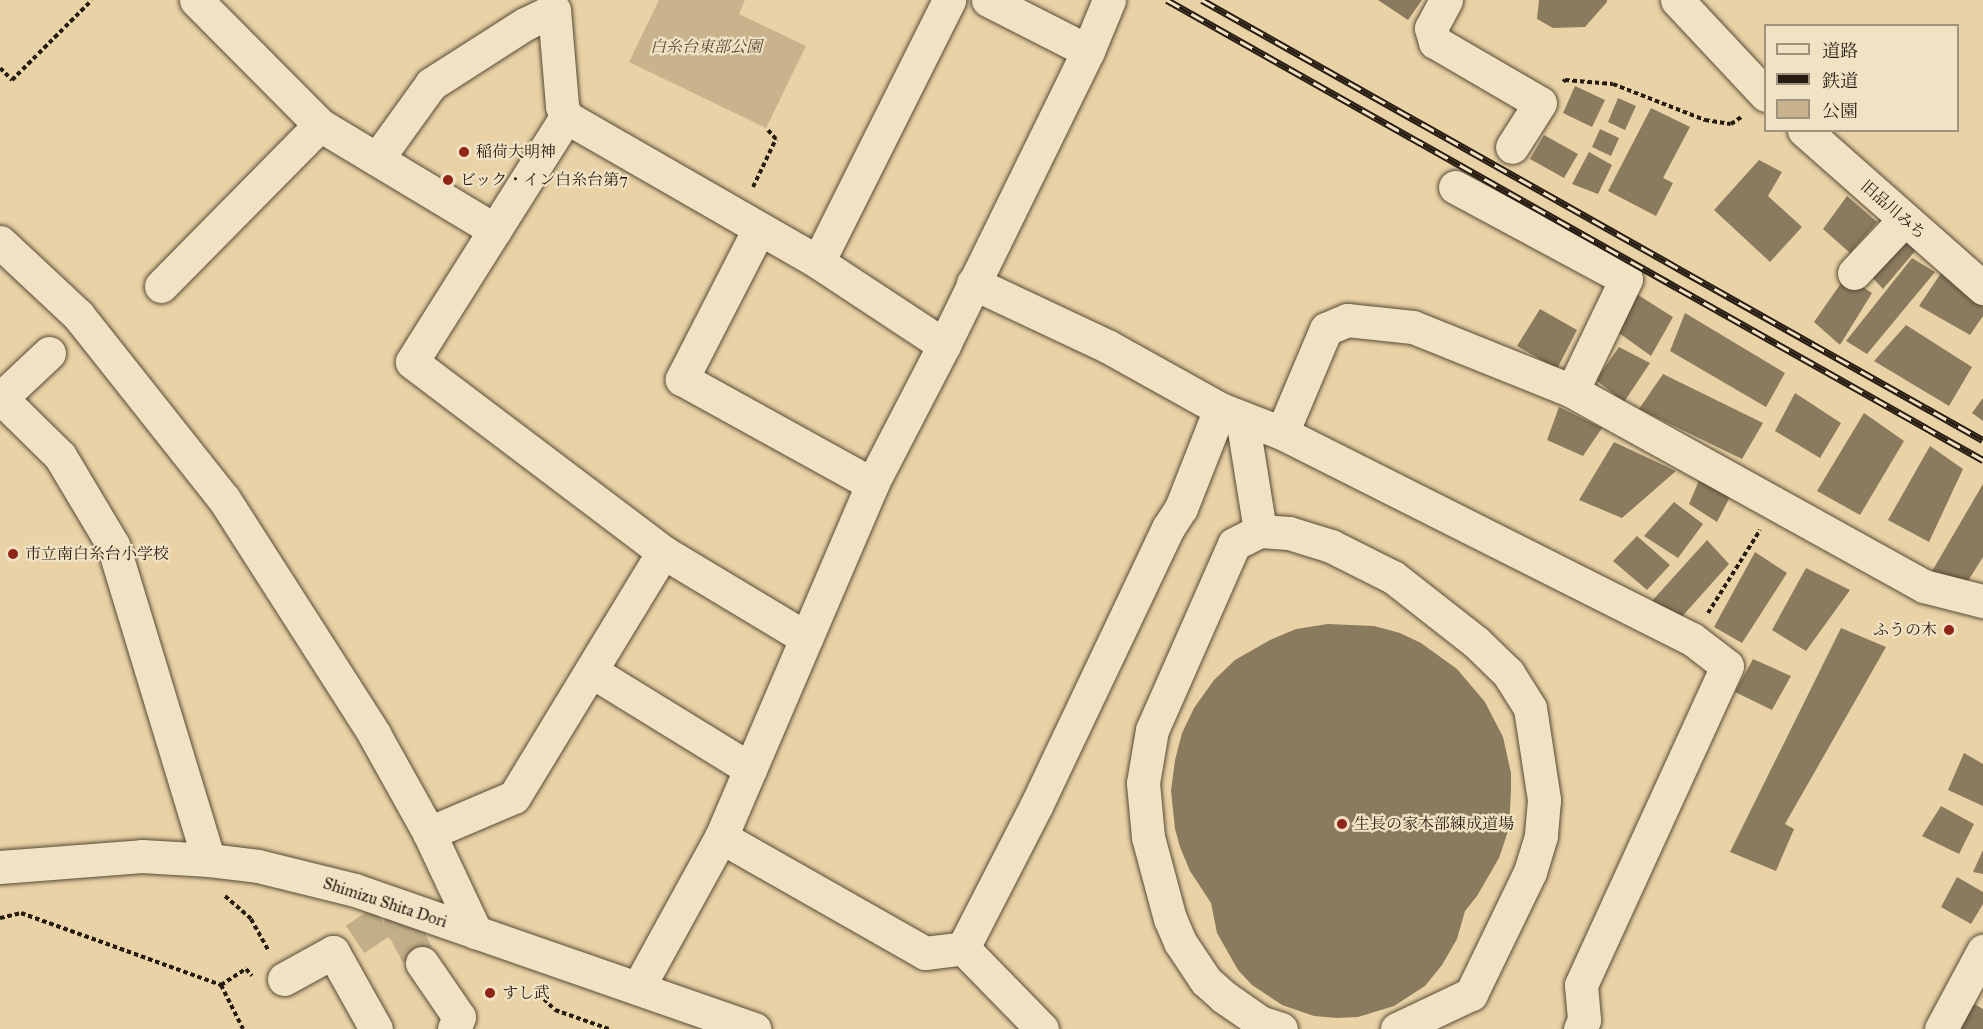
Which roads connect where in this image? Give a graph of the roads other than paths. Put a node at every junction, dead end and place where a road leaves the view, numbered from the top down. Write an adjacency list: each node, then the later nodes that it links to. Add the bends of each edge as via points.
1 (949, 0): 20 (street)
2 (988, 0): 8 (street)
3 (1109, 0): 8 (street)
4 (1446, 0): 13 (street, via 1431,28 1435,42 1540,103)
5 (1677, 0): 9 (street)
6 (557, 5): 10 (street, via 562,106); 14 (street, via 431,84)
7 (215, 8): 11 (street)
8 (1088, 51): 22 (street)
9 (1757, 104)
10 (566, 117): 17 (street); 18 (street)
11 (320, 125): 14 (street); 23 (street)
12 (1806, 132): 16 (street, 旧品川みち)
13 (1512, 147)
14 (377, 159): 18 (street)
15 (1455, 187): 27 (street, via 1626,279)
16 (1904, 220): 21 (street); 24 (street, 旧品川みち)
17 (748, 223): 20 (street); 31 (street, via 682,379)
18 (495, 230): 33 (street, via 412,362)
19 (0, 242): 38 (street, via 78,315 224,499 374,734)
20 (818, 262): 25 (street)
21 (1854, 273)
22 (973, 283): 25 (street); 29 (street, via 1107,346)
23 (161, 286)
24 (1983, 288)
25 (944, 345): 31 (street)
26 (49, 353): 28 (street)
27 (1572, 391): 30 (street, via 1413,327 1347,320 1326,329); 34 (street, via 1924,586)
28 (1, 398): 40 (street, via 60,456 112,545)
29 (1231, 414): 30 (street); 32 (street); 43 (street, via 1168,528 1036,806)
30 (1282, 433): 49 (street, via 1692,639 1728,666 1581,985)
31 (872, 484): 35 (street)
32 (1260, 531): 48 (street, via 1289,533 1331,546 1393,576 1476,642 1508,673 1530,708 1544,800 1541,836 1530,872); 54 (street, via 1234,544 1152,730 1143,783 1148,837 1180,942 1206,981 1224,997 1260,1022)
33 (663, 552): 35 (street); 36 (street)
34 (1983, 601)
35 (806, 639): 37 (street)
36 (591, 671): 37 (street); 38 (street, via 514,796)
37 (750, 769): 39 (street)
38 (429, 833): 42 (street)
39 (722, 837): 43 (street, via 926,953); 47 (street)
40 (209, 860): 41 (street, Shimizu Shita Dori, via 142,856); 42 (street, Shimizu Shita Dori, via 258,866 355,890)
41 (0, 867)
42 (476, 933): 47 (street, Shimizu Shita Dori)
43 (963, 948): 53 (street)
44 (1983, 951): 57 (street)
45 (422, 963): 51 (street, via 459,1017)
46 (284, 979): 50 (street, via 344,945)
47 (638, 988): 52 (street, Shimizu Shita Dori)
48 (1471, 994): 55 (street); 56 (street)
49 (1590, 1026)
50 (376, 1029)
51 (454, 1029)
52 (755, 1029)
53 (1042, 1029)
54 (1281, 1029)
55 (1396, 1029)
56 (1457, 1029)
57 (1941, 1029)

